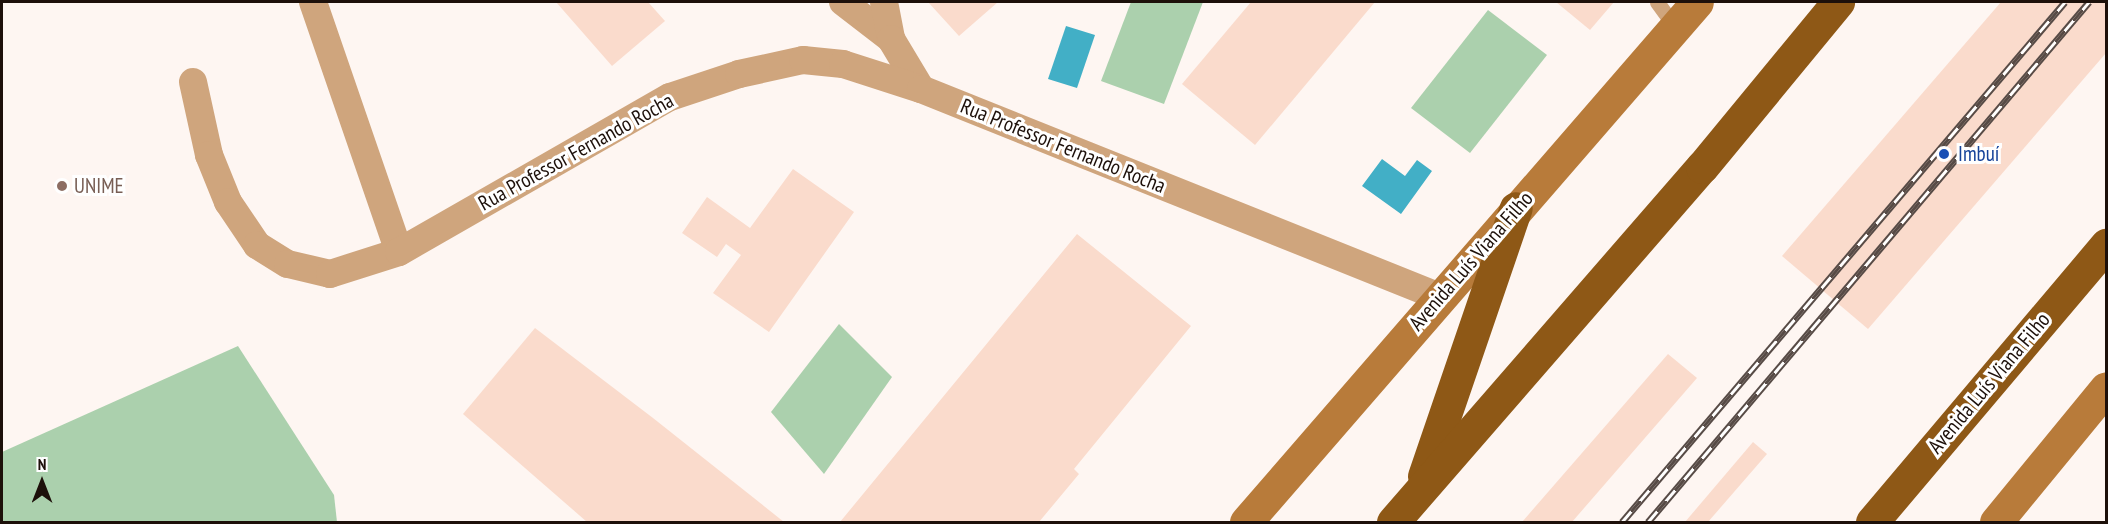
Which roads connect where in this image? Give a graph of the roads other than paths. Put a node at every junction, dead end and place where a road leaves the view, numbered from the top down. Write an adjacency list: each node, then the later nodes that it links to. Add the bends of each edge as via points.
1 (313, 2): 12 (street)
2 (843, 2): 7 (street)
3 (884, 2): 7 (street)
4 (1697, 2): 6 (main road, Avenida Luís Viana Filho)
5 (1838, 2): 15 (highway)
6 (1666, 14): 10 (main road, Avenida Luís Viana Filho)
7 (891, 39): 9 (street)
8 (193, 82): 12 (street, Rua Professor Fernando Rocha, via 209,155 228,202 257,245 288,264 330,274)
9 (921, 89): 12 (street, Rua Professor Fernando Rocha, via 843,64 803,60 739,74 670,98); 13 (street, Rua Professor Fernando Rocha)
10 (1516, 208): 13 (main road, Avenida Luís Viana Filho); 15 (highway)
11 (2106, 244): 18 (highway, Avenida Luís Viana Filho)
12 (399, 252)
13 (1440, 297): 16 (main road, Avenida Luís Viana Filho)
14 (2106, 388): 19 (main road)
15 (1416, 496): 17 (highway)
16 (1246, 522)
17 (1393, 522)
18 (1872, 522)
19 (1996, 522)

